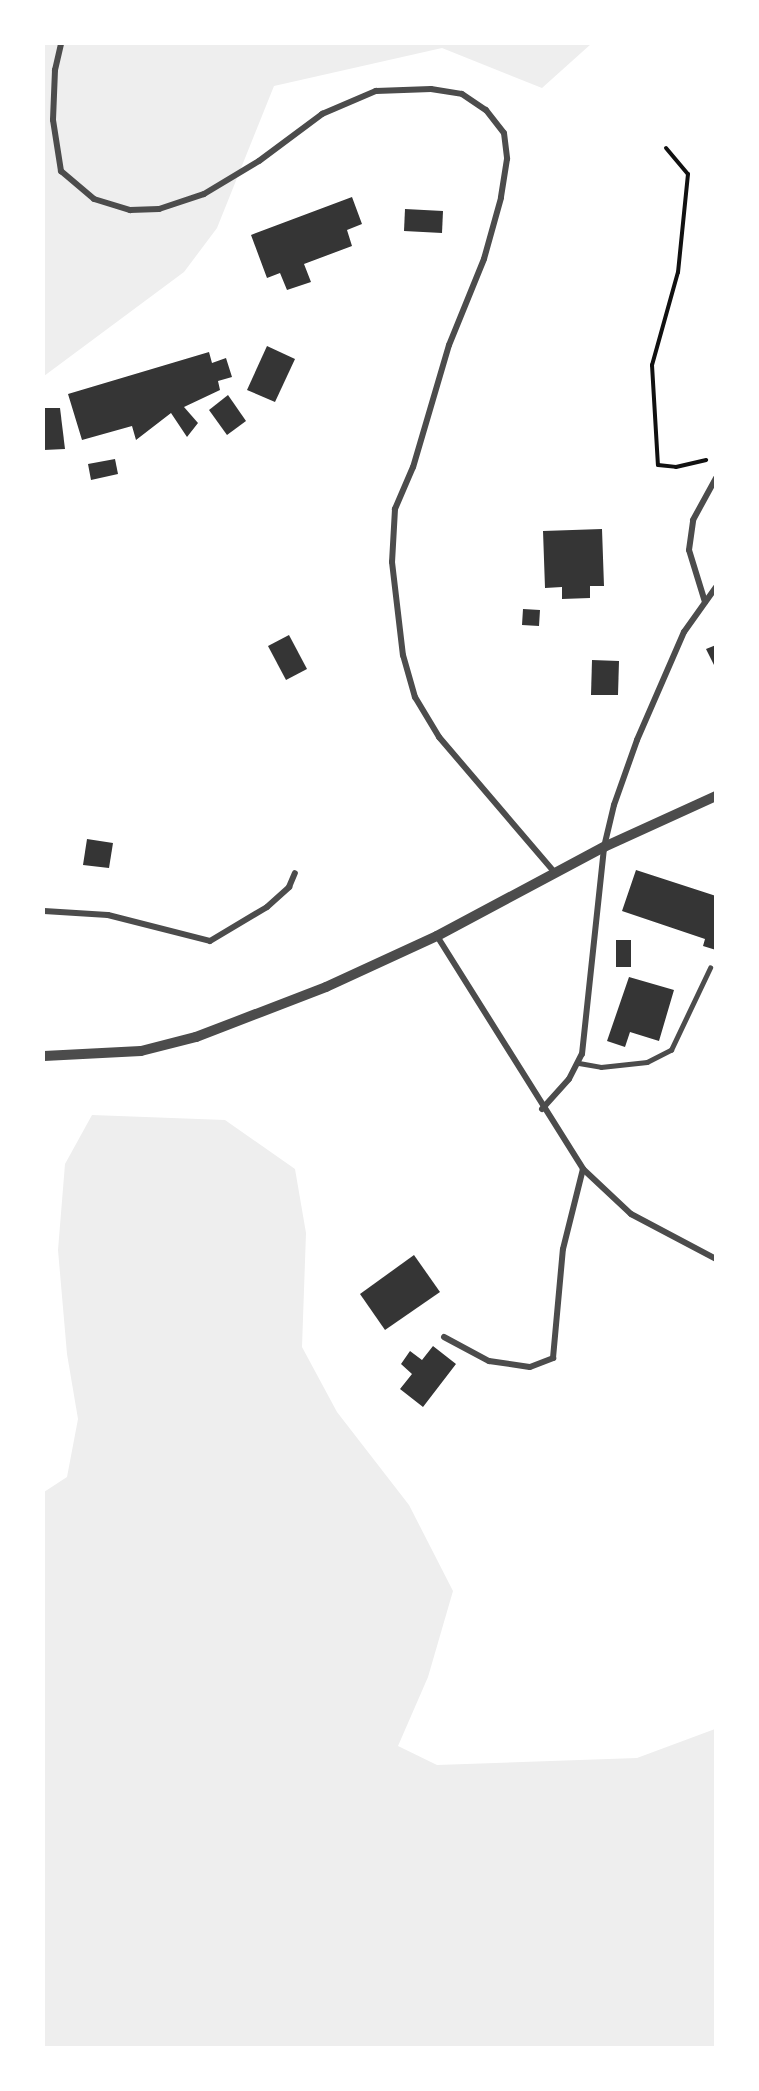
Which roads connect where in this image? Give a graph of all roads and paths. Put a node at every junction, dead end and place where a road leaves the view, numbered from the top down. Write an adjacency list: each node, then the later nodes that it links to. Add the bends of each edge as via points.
1 (62, 44): 10 (street, via 55,70 53,120 61,171 94,199 130,210 159,209 204,194 322,114 376,91 431,89 462,94 486,110 504,133 507,159 501,198 484,259 449,345 413,467 395,509 392,562 403,655 415,697 439,737)
2 (666, 148): 3 (path, via 688,174 678,272 652,365 658,465 676,467)
3 (716, 458)
4 (716, 478): 6 (street, via 693,520 689,550)
5 (716, 587): 6 (street)
6 (705, 602): 8 (street, via 684,632 637,740)
7 (716, 796): 8 (street)
8 (604, 847): 10 (street); 15 (street)
9 (295, 873): 11 (street, via 290,887 267,907 210,941 108,915)
10 (555, 874): 12 (street)
11 (44, 911)
12 (437, 936): 14 (street, via 326,987 196,1037 141,1051); 16 (street)
13 (710, 968): 15 (lane, via 671,1050 647,1062 601,1067)
14 (44, 1056)
15 (579, 1063): 16 (street)
16 (542, 1109): 17 (street)
17 (582, 1169): 18 (street, via 631,1214); 19 (street, via 563,1249 553,1358 530,1367 489,1361)
18 (716, 1259)
19 (444, 1338)

